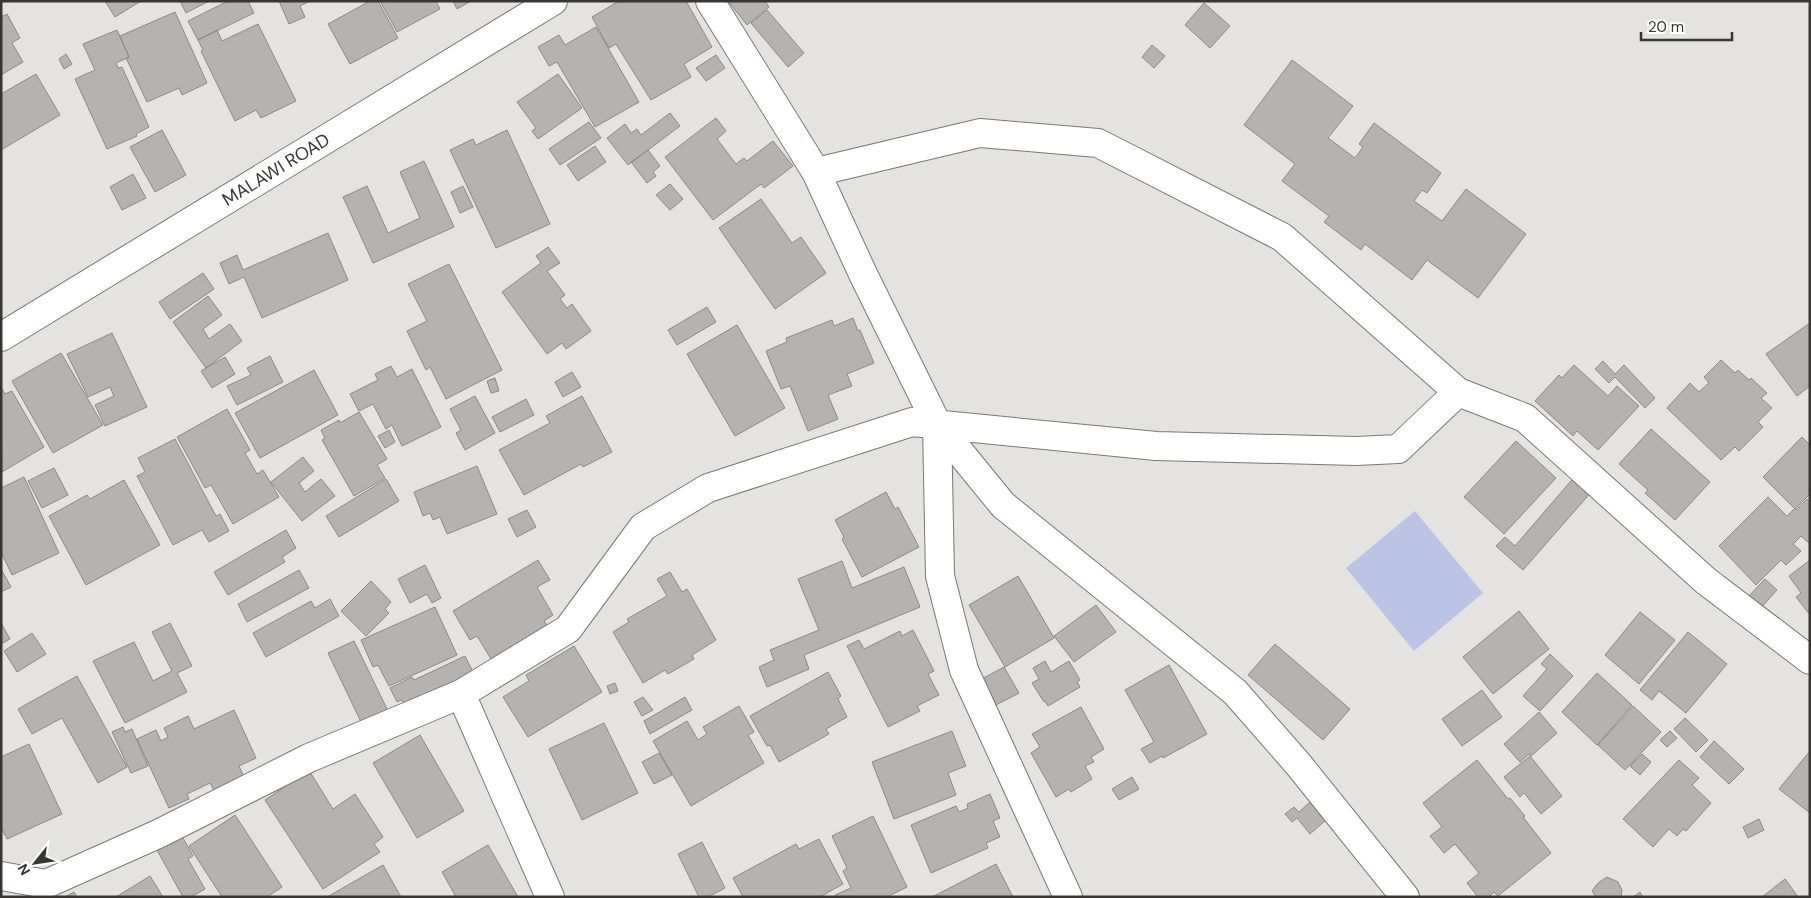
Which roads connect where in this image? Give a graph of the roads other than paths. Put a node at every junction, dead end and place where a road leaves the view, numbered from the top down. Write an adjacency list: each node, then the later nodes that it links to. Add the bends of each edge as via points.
1 (553, 1): 4 (street, MALAWI ROAD)
2 (710, 1): 3 (street)
3 (816, 172): 5 (street, via 980,133 1098,143 1282,237); 6 (street)
4 (1, 337)
5 (1458, 392): 6 (street, via 1398,449 1356,451 1156,446); 7 (street, via 1525,418 1706,581)
6 (937, 424): 8 (street, via 912,422 708,488 644,527 568,629); 11 (street, via 940,576 964,670); 12 (street, via 1003,505 1235,692 1298,764)
7 (1810, 660)
8 (461, 694): 9 (street, via 309,758 158,834 46,884); 10 (street)
9 (1, 876)
10 (550, 897)
11 (1068, 897)
12 (1405, 897)

